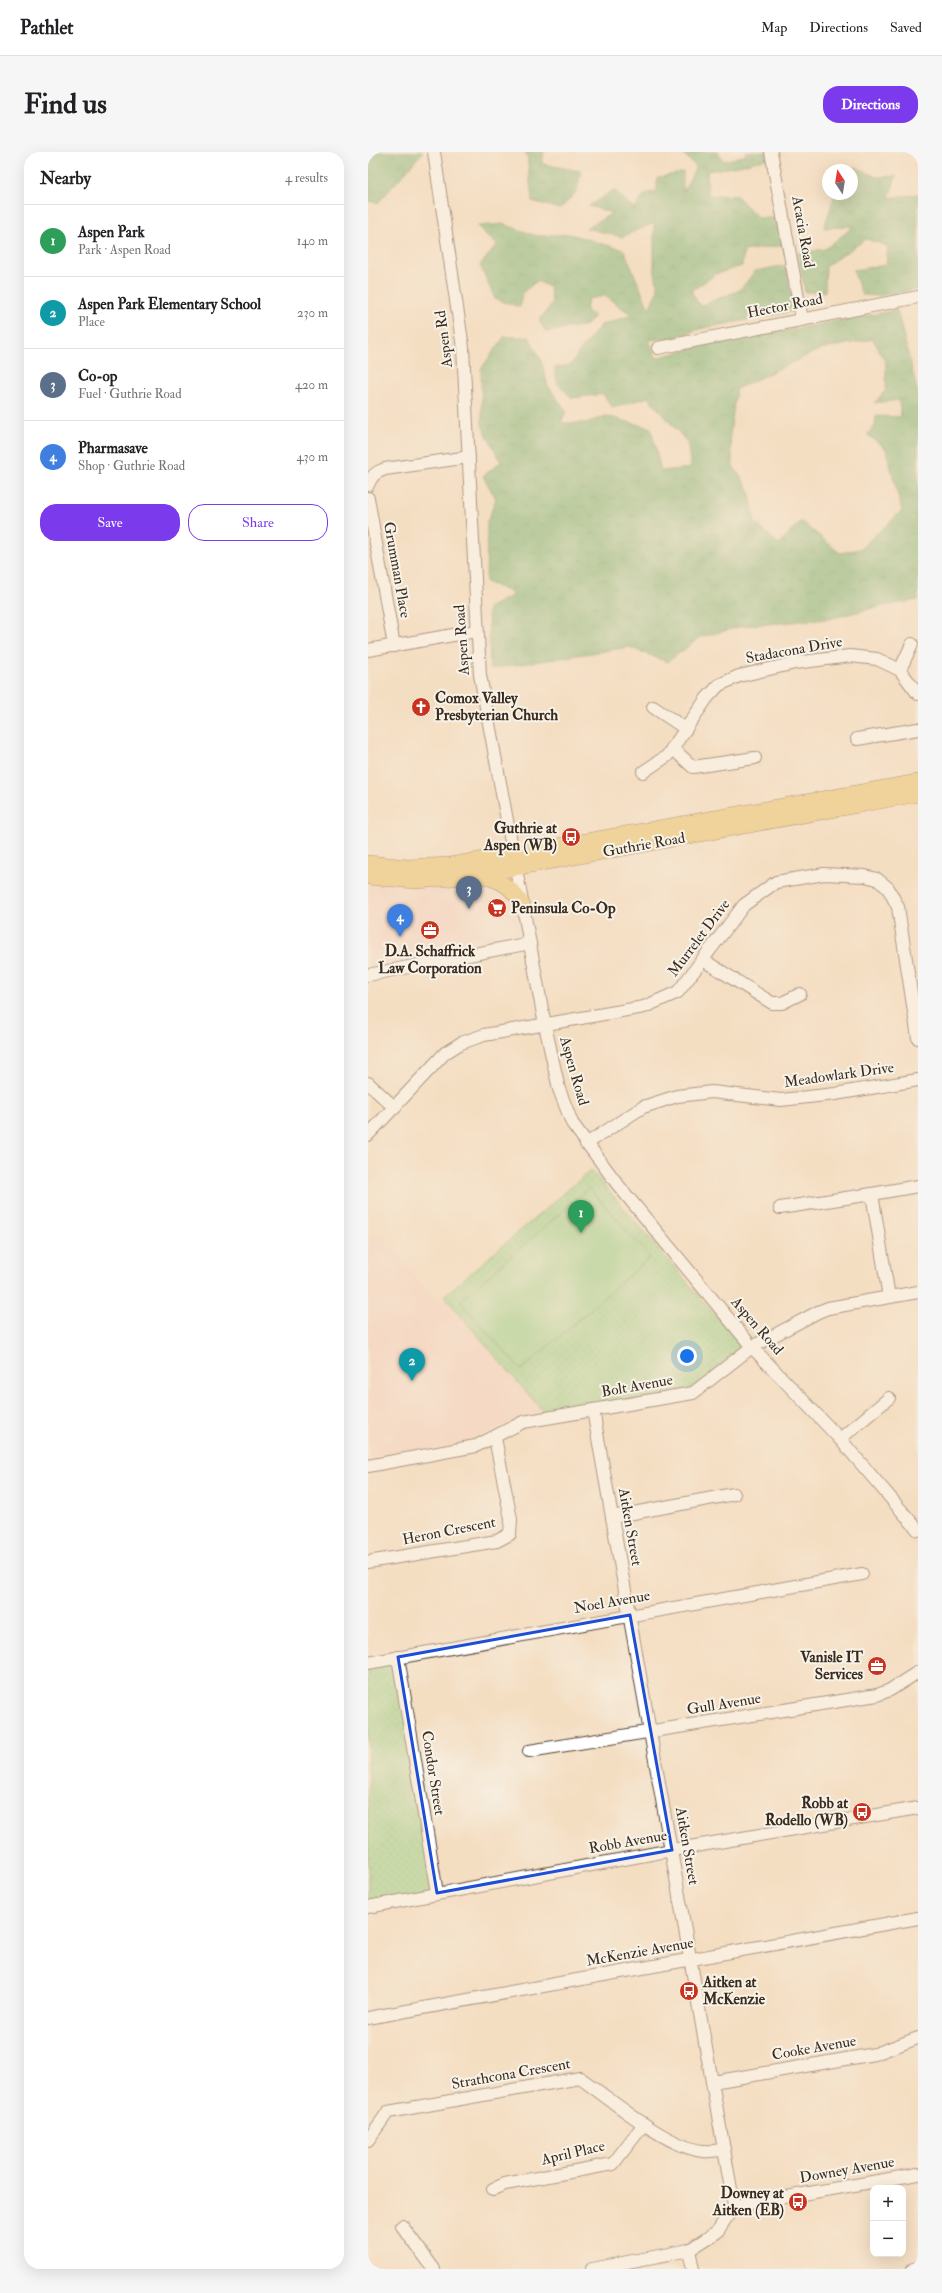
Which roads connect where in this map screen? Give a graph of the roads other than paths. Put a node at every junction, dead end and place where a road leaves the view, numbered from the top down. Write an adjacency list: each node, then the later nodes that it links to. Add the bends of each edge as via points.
1 (434, 152): 6 (street, Aspen Rd, via 463,348)
2 (771, 152): 4 (street, Acacia Road)
3 (918, 297): 4 (street, Hector Road)
4 (802, 318): 5 (street, Hector Road)
5 (658, 348)
6 (469, 457): 7 (street, via 385,469 376,472); 10 (street, Aspen Rd)
7 (368, 485)
8 (368, 498): 9 (street, Grumman Place)
9 (368, 500): 13 (street, Grumman Place)
10 (473, 524): 11 (street, Aspen Road)
11 (476, 631): 13 (street); 26 (street, Aspen Road, via 480,675)
12 (912, 644): 15 (street)
13 (394, 646): 14 (street)
14 (368, 650)
15 (900, 670): 16 (street, Stadacona Drive); 18 (street, Stadacona Drive, via 877,659 850,656 739,676 719,685)
16 (918, 694)
17 (653, 707): 18 (street)
18 (686, 729): 21 (street, Stadacona Drive)
19 (918, 729): 20 (street)
20 (857, 739)
21 (672, 748): 22 (street, via 693,767); 23 (street, Stadacona Drive, via 666,756)
22 (755, 758)
23 (643, 772)
24 (918, 782): 26 (main road, Guthrie Road)
25 (918, 794): 26 (main road, Guthrie Road)
26 (515, 861): 27 (main road, Guthrie Road, via 407,867); 28 (main road, Guthrie Road); 30 (street, Aspen Road)
27 (368, 863)
28 (476, 875): 29 (main road, Guthrie Road, via 416,881); 30 (main road, via 503,882 515,893)
29 (368, 877)
30 (523, 906): 31 (street, Aspen Road)
31 (530, 943): 33 (street); 35 (street, Aspen Road)
32 (703, 960): 34 (street, via 772,1003 782,1003); 35 (street, Murrelet Drive, via 678,992 644,1007); 36 (street, Murrelet Drive, via 744,905 776,882 824,874 851,874 876,879 888,888 898,907)
33 (368, 975)
34 (800, 994)
35 (545, 1025): 39 (street, Murrelet Drive, via 484,1035 461,1043 445,1053); 41 (street, Aspen Road, via 559,1088 572,1123)
36 (918, 1038)
37 (918, 1080): 41 (street, Meadowlark Drive, via 781,1100 712,1092 677,1096 643,1107)
38 (368, 1083): 39 (street)
39 (394, 1108): 40 (street, Murrelet Drive)
40 (368, 1135)
41 (586, 1144): 47 (street, Aspen Road)
42 (918, 1186): 43 (street)
43 (872, 1194): 44 (street); 46 (street)
44 (780, 1208)
45 (918, 1292): 46 (street, Bolt Avenue)
46 (889, 1297): 47 (street, Bolt Avenue, via 828,1308)
47 (752, 1347): 49 (street, Bolt Avenue, via 693,1393); 51 (street, Aspen Road)
48 (889, 1398): 51 (street)
49 (593, 1410): 50 (street, Bolt Avenue, via 523,1422); 54 (street, Aitken Street)
50 (495, 1438): 52 (street, Bolt Avenue, via 476,1446); 56 (street, Heron Crescent, via 511,1520 510,1534 497,1541)
51 (840, 1440): 55 (street, Aspen Road)
52 (368, 1466)
53 (734, 1494): 54 (street)
54 (612, 1517): 58 (street, Aitken Street)
55 (918, 1530)
56 (368, 1562)
57 (862, 1574): 58 (street, Noel Avenue)
58 (630, 1615): 59 (street, Noel Avenue); 62 (street, Aitken Street)
59 (398, 1658): 60 (street, Noel Avenue); 66 (street, Condor Street)
60 (368, 1664)
61 (918, 1672): 62 (street, Gull Avenue, via 878,1695)
62 (650, 1732): 63 (street, Gull Avenue); 65 (street, Aitken Street)
63 (528, 1750)
64 (918, 1808): 65 (street, Robb Avenue)
65 (672, 1850): 66 (street, Robb Avenue); 69 (street, Aitken Street)
66 (437, 1893): 67 (street, Robb Avenue)
67 (368, 1907)
68 (918, 1918): 69 (street, McKenzie Avenue)
69 (691, 1959): 70 (street, McKenzie Avenue); 72 (street, Aitken Street)
70 (368, 2018)
71 (918, 2038): 72 (street, Cooke Avenue, via 876,2054)
72 (713, 2082): 75 (street, Aitken Street)
73 (644, 2124): 74 (street, Strathcona Crescent, via 580,2078 388,2112); 75 (street, Strathcona Crescent, via 676,2143 702,2152); 77 (street, April Place, via 613,2164 505,2184)
74 (368, 2140)
75 (724, 2150): 78 (street, Aitken Street)
76 (918, 2174): 78 (street, Downey Avenue)
77 (493, 2189)
78 (734, 2206): 80 (street, via 717,2232)
79 (402, 2226): 82 (street)
80 (689, 2250): 83 (street); 84 (street)
81 (918, 2268): 85 (street)
82 (434, 2269)
83 (592, 2269)
84 (693, 2269)
85 (912, 2269)

